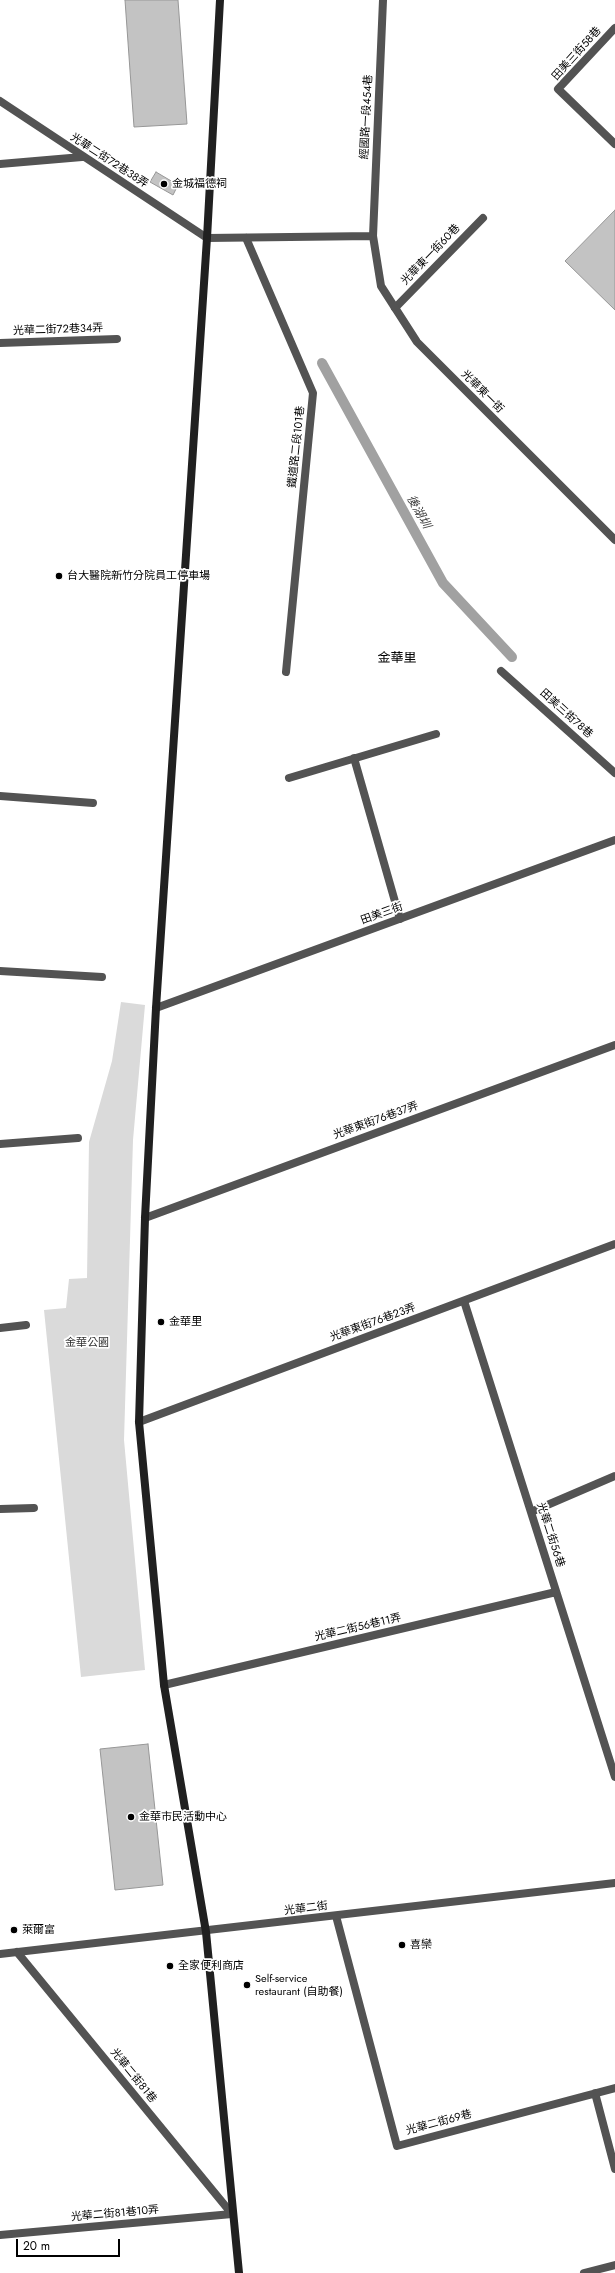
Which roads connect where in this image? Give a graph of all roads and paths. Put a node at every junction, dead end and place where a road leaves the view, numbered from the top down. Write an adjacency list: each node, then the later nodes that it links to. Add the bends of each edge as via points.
1 (220, 0): 10 (street)
2 (383, 0): 9 (street, 經國路一段454巷)
3 (615, 28): 5 (street, 田美三街58巷, via 558,89)
4 (0, 101): 6 (street, 光華二街72巷38弄)
5 (615, 144)
6 (82, 157): 7 (street); 10 (street, 光華二街72巷38弄)
7 (0, 164)
8 (483, 218): 12 (street, 光華東一街60巷)
9 (373, 236): 11 (street); 12 (street, 光華東一街, via 381,286)
10 (207, 238): 11 (street); 28 (street)
11 (246, 238): 17 (street, 鐵道路二段101巷, via 313,393)
12 (395, 308): 15 (street, 光華東一街, via 417,342)
13 (117, 339): 14 (street, 光華二街72巷34弄)
14 (0, 343)
15 (615, 540)
16 (501, 671): 20 (street, 田美三街78巷)
17 (286, 672)
18 (436, 734): 19 (street)
19 (354, 758): 21 (street); 25 (street)
20 (615, 773)
21 (289, 778)
22 (0, 796): 23 (street)
23 (93, 803)
24 (615, 840): 25 (street, 田美三街)
25 (400, 919): 28 (street, 田美三街)
26 (0, 971): 27 (street)
27 (102, 977)
28 (156, 1008): 32 (street)
29 (615, 1045): 32 (street, 光華東街76巷37弄)
30 (78, 1138): 31 (street)
31 (0, 1144)
32 (145, 1218): 37 (street)
33 (615, 1244): 34 (street, 光華東街76巷23弄)
34 (464, 1301): 37 (street, 光華東街76巷23弄); 41 (street, 光華二街56巷)
35 (26, 1325): 36 (street)
36 (0, 1328)
37 (139, 1422): 43 (street)
38 (615, 1476): 41 (street)
39 (34, 1508): 40 (street)
40 (0, 1509)
41 (531, 1512): 42 (street, 光華二街56巷)
42 (556, 1592): 43 (street, 光華二街56巷11弄); 44 (street, 光華二街56巷)
43 (164, 1685): 47 (street)
44 (615, 1777)
45 (615, 1883): 46 (street, 光華二街)
46 (336, 1916): 47 (street, 光華二街); 51 (street, 光華二街69巷, via 397,2146)
47 (206, 1932): 48 (street, 光華二街); 53 (street)
48 (18, 1952): 49 (street, 光華二街); 53 (street, 光華二街81巷)
49 (0, 1954)
50 (615, 2088): 51 (street)
51 (595, 2093): 52 (street)
52 (615, 2169)
53 (232, 2214): 54 (street, 光華二街81巷10弄); 56 (street)
54 (0, 2235)
55 (615, 2265): 57 (street)
56 (239, 2273)
57 (584, 2273)

